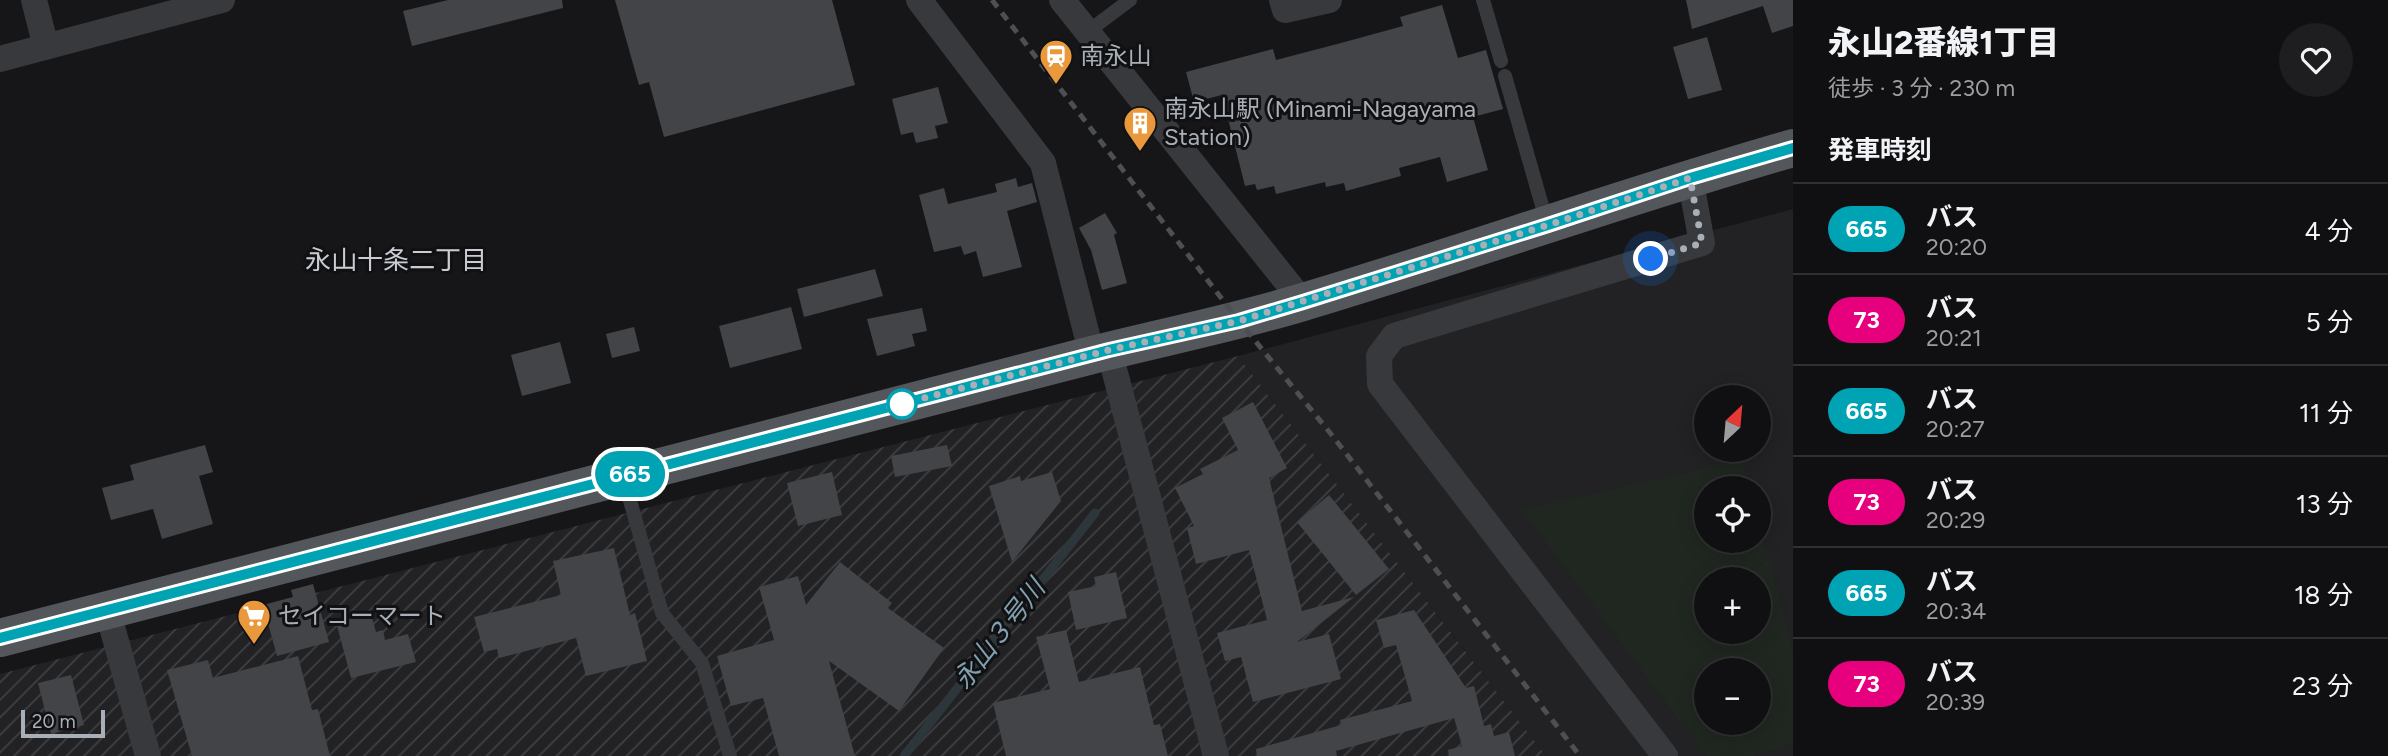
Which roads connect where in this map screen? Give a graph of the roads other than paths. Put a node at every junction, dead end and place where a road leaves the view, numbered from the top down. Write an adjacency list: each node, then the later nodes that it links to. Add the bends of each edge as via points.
1 (34, 0): 10 (street)
2 (222, 0): 10 (street)
3 (919, 0): 18 (street, via 1043,163)
4 (1062, 0): 9 (street)
5 (1130, 0): 9 (lane)
6 (1282, 0): 7 (street, via 1285,10)
7 (1329, 0)
8 (1483, 0): 12 (lane)
9 (1086, 33): 17 (street)
10 (46, 47): 11 (street)
11 (0, 59)
12 (1501, 61)
13 (1505, 76): 16 (lane)
14 (1793, 148): 15 (main road)
15 (1690, 178): 16 (main road); 25 (street, via 1702,243 1394,336 1379,356 1380,384)
16 (1548, 225): 17 (main road)
17 (1303, 302): 18 (main road)
18 (1101, 352): 19 (main road); 24 (street)
19 (623, 476): 20 (main road); 23 (lane, via 662,613 702,663)
20 (107, 609): 21 (main road); 22 (street)
21 (0, 638)
22 (148, 756)
23 (730, 756)
24 (1216, 756)
25 (1665, 756)

